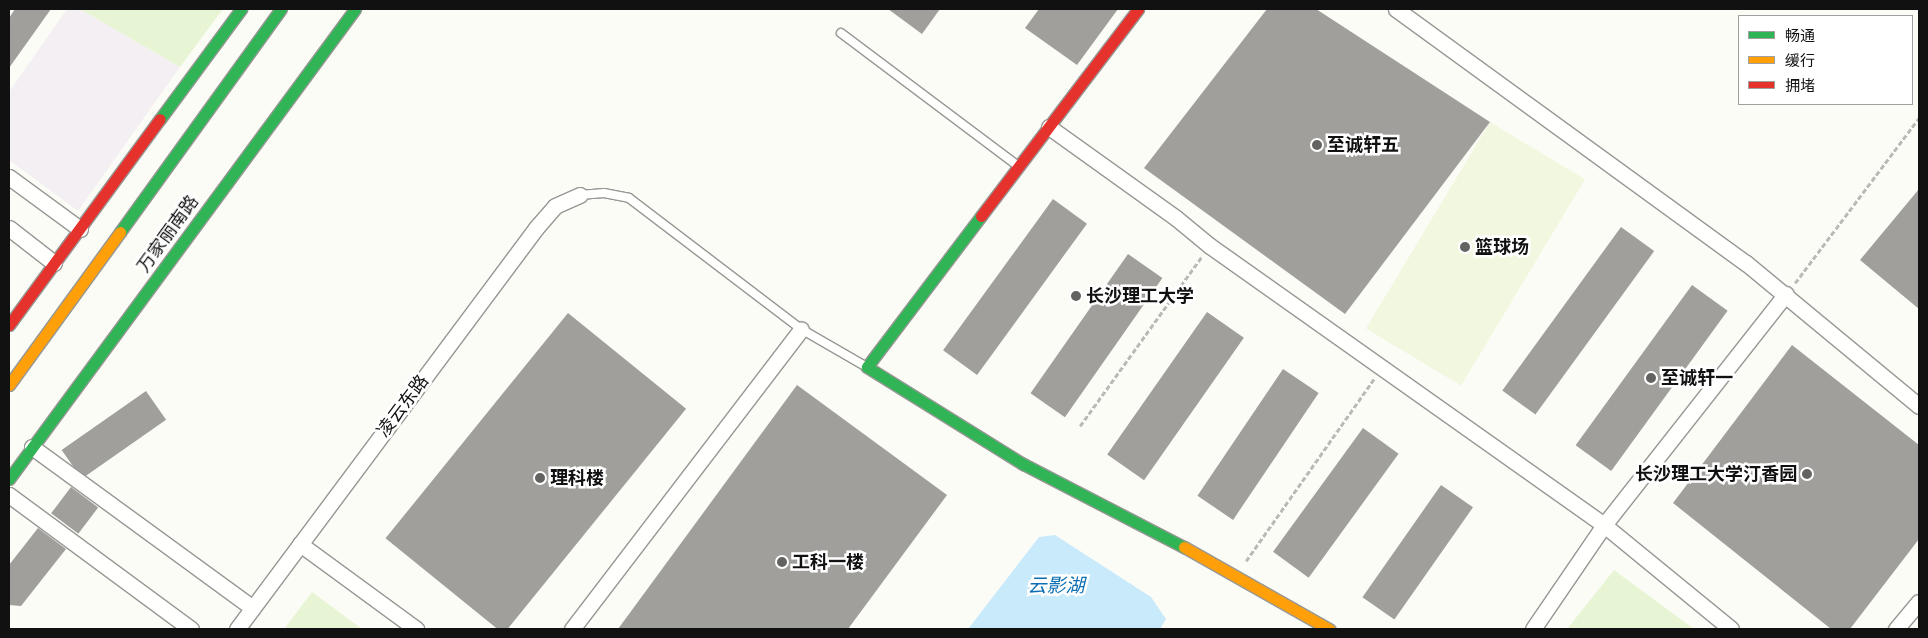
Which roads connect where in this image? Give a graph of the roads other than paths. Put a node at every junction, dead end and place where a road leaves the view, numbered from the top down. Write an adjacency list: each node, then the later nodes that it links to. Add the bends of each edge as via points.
1 (241, 9): 12 (street)
2 (281, 9): 18 (street)
3 (356, 9): 20 (street, 万家丽南路)
4 (1138, 9): 7 (street)
5 (1396, 9): 14 (street)
6 (841, 34): 8 (lane)
7 (1048, 127): 8 (street); 23 (street)
8 (1018, 166): 17 (street)
9 (9, 177): 12 (street)
10 (580, 195): 16 (lane, via 604,193 629,198); 24 (street, 凌云东路, via 555,206 536,228)
11 (9, 228): 13 (street)
12 (80, 229): 13 (street)
13 (54, 263): 15 (street)
14 (1786, 294): 19 (street); 23 (street)
15 (9, 325)
16 (801, 330): 17 (lane); 30 (street)
17 (867, 367): 31 (street, via 1023,464 1237,574)
18 (9, 385)
19 (1919, 406)
20 (32, 447): 21 (street, 万家丽南路); 26 (street)
21 (9, 479)
22 (9, 495): 27 (street)
23 (1604, 525): 32 (street); 33 (street)
24 (300, 544): 26 (street, 凌云东路); 29 (street)
25 (1919, 602): 34 (street)
26 (253, 608): 28 (street, 凌云东路)
27 (192, 629)
28 (237, 629)
29 (416, 629)
30 (572, 629)
31 (1329, 629)
32 (1533, 629)
33 (1731, 629)
34 (1896, 629)

